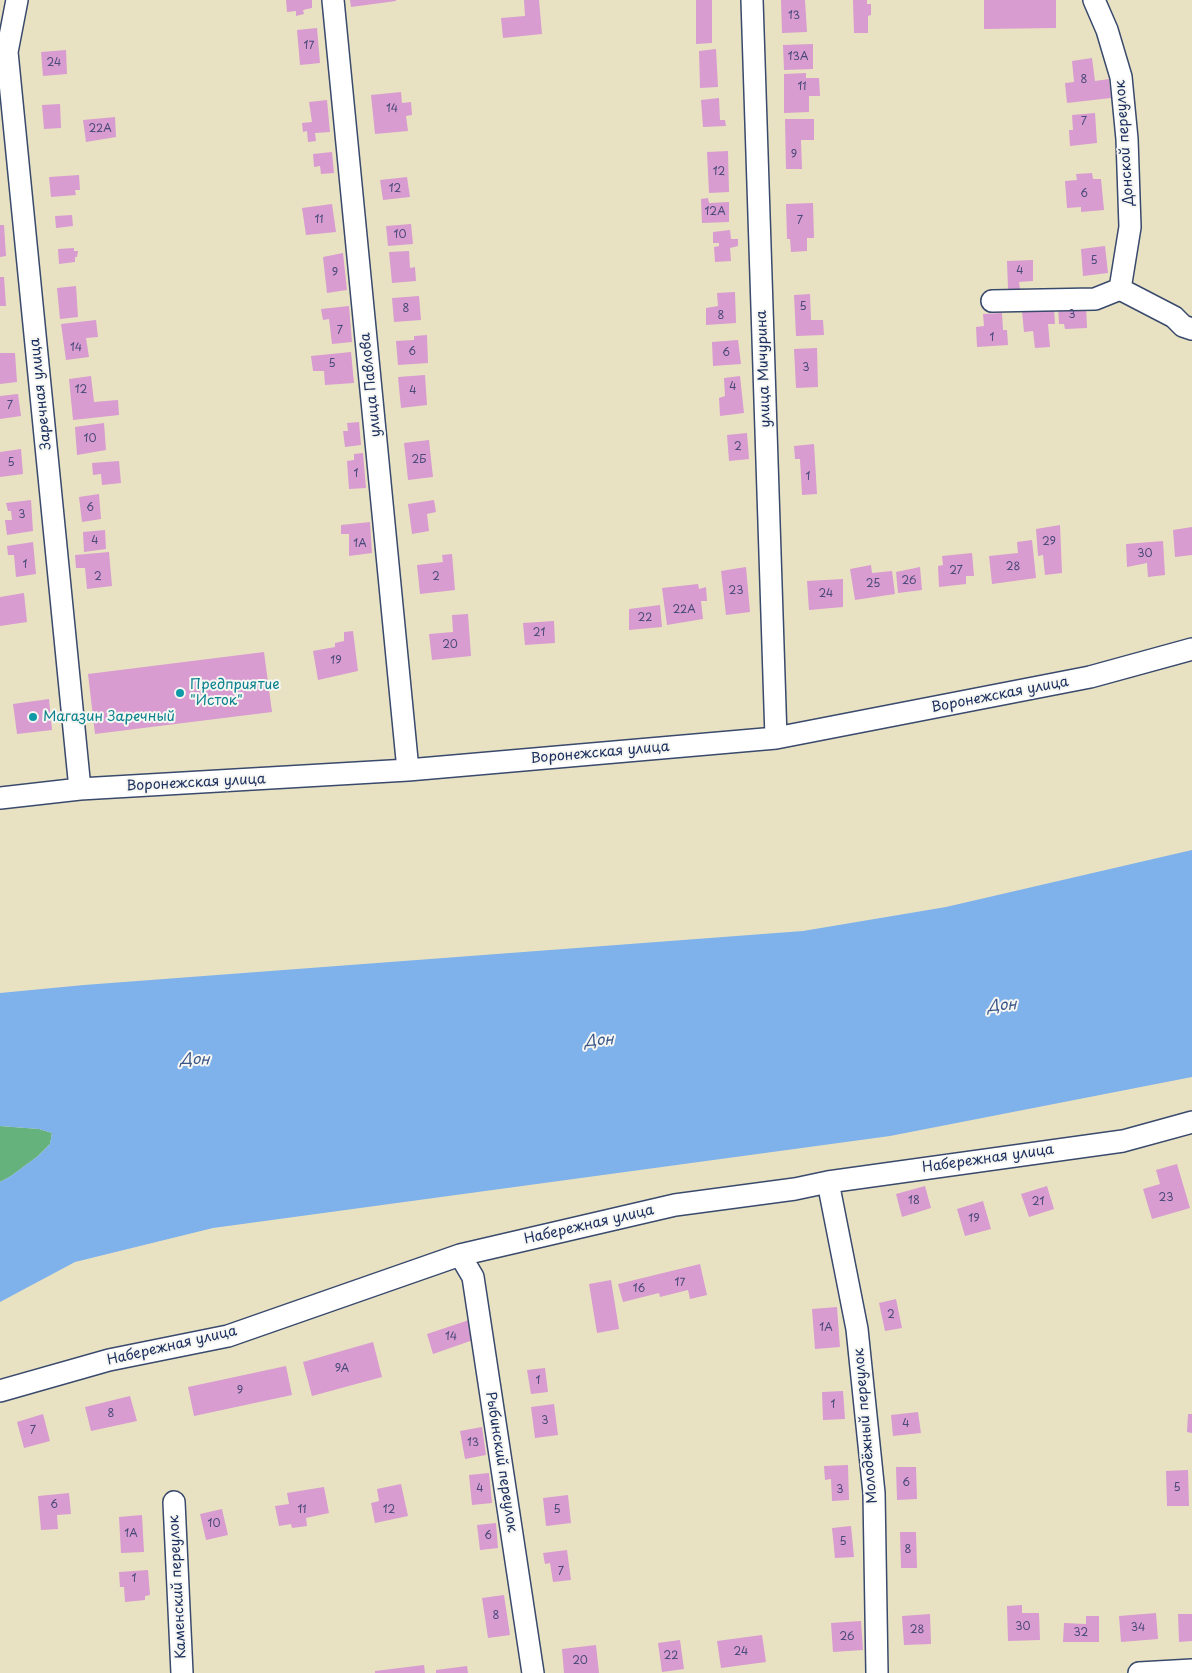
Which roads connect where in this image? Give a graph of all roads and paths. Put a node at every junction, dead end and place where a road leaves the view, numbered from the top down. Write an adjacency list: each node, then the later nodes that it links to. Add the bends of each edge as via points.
1 (17, 0): 5 (street, Заречная улица)
2 (333, 0): 11 (street, улица Павлова)
3 (752, 0): 10 (street, улица Мичурина)
4 (1094, 0): 6 (street, Донской переулок, via 1121,77 1127,138 1130,227)
5 (5, 33): 12 (street, Заречная улица)
6 (1120, 290): 7 (street, via 1095,299); 8 (street)
7 (992, 301)
8 (1192, 329)
9 (1192, 649): 10 (street, Воронежская улица, via 1090,677)
10 (776, 738): 11 (street, Воронежская улица)
11 (408, 770): 12 (street, Воронежская улица)
12 (80, 789): 13 (street, Воронежская улица)
13 (0, 798)
14 (1192, 1122): 15 (street, Набережная улица, via 1123,1141)
15 (828, 1182): 16 (street, Набережная улица, via 675,1205); 22 (street, Молодёжный переулок, via 857,1329 874,1494)
16 (460, 1255): 17 (street, Набережная улица, via 228,1336 109,1360); 21 (street, Рыбинский переулок, via 473,1277)
17 (0, 1391)
18 (174, 1502): 20 (street, Каменский переулок)
19 (1192, 1670): 23 (street)
20 (182, 1673)
21 (533, 1673)
22 (877, 1673)
23 (1139, 1673)

